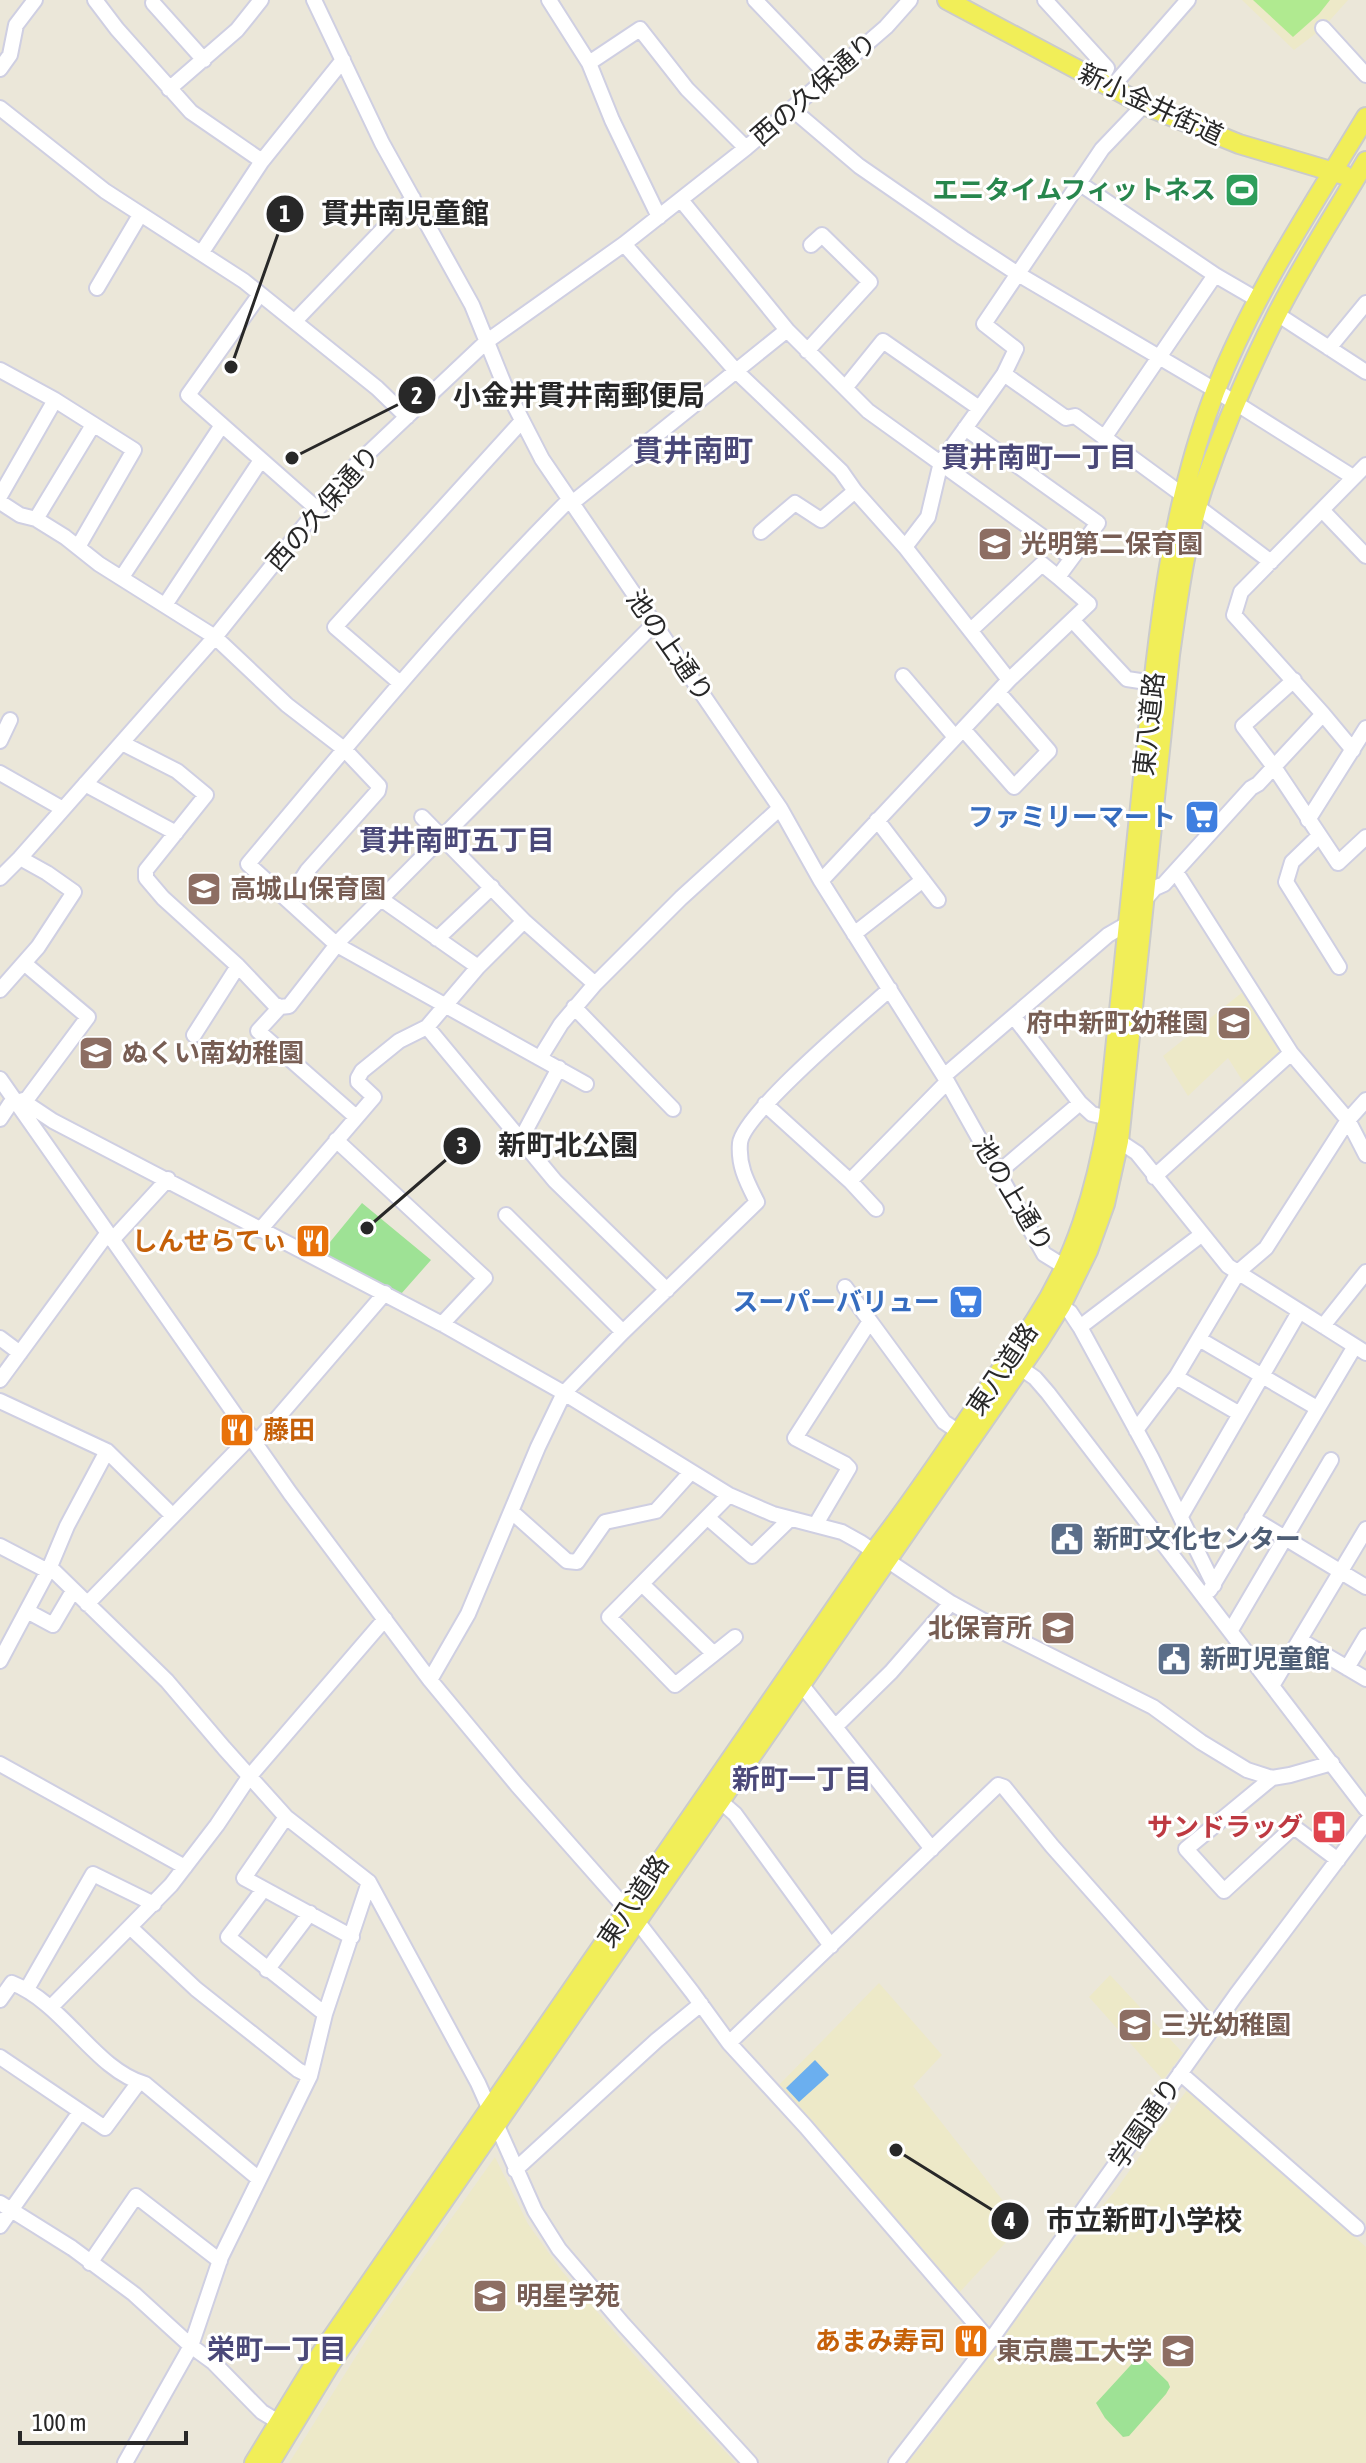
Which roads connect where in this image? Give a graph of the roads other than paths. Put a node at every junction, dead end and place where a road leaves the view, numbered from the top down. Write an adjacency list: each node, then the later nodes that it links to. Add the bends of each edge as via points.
1 (35, 0): 17 (street, via 16,25 10,55)
2 (95, 0): 21 (street)
3 (261, 0): 14 (street)
4 (314, 0): 15 (street, 池の上通り)
5 (549, 0): 16 (street)
6 (755, 0): 19 (street)
7 (910, 0): 19 (street, 西の久保通り)
8 (947, 0): 20 (main road, 新小金井街道)
9 (1068, 0): 12 (street)
10 (1188, 0): 20 (street)
11 (153, 3): 14 (street)
12 (1050, 5): 20 (street, via 1107,68)
13 (1323, 28): 18 (street)
14 (204, 60): 21 (street)
15 (343, 60): 27 (street); 32 (street, 池の上通り)
16 (589, 63): 26 (street, via 640,29 687,89); 35 (street)
17 (0, 69)
18 (1366, 75)
19 (829, 77): 24 (street, 西の久保通り)
20 (1105, 85): 22 (main road, 新小金井街道)
21 (169, 89): 27 (street, via 191,112)
22 (1144, 105): 29 (main road, 新小金井街道, via 1239,144); 31 (street, via 1102,149)
23 (0, 108): 34 (street)
24 (792, 109): 26 (street, 西の久保通り); 39 (street, via 871,175)
25 (1366, 117): 29 (main road, 東八道路)
26 (746, 148): 33 (street, 西の久保通り)
27 (262, 161): 38 (street)
28 (1366, 161): 30 (main road, 東八道路)
29 (1333, 171): 30 (main road, 新小金井街道); 43 (main road, 東八道路)
30 (1361, 180): 45 (main road, 東八道路)
31 (1079, 183): 39 (street); 40 (street)
32 (413, 198): 46 (street); 48 (street, 池の上通り, via 472,305)
33 (681, 200): 35 (street, 西の久保通り); 47 (street)
34 (140, 215): 38 (street); 41 (street)
35 (659, 217): 36 (street, 西の久保通り)
36 (624, 244): 48 (street, 西の久保通り); 53 (street)
37 (811, 245): 50 (street, via 822,235 870,282)
38 (202, 252): 42 (street)
39 (1018, 274): 51 (street); 55 (street, via 984,324 1016,349)
40 (1215, 275): 43 (street); 51 (street)
41 (97, 288)
42 (260, 294): 46 (street); 64 (street, via 188,395)
43 (1258, 300): 57 (main road, 東八道路)
44 (1366, 303): 49 (street)
45 (1277, 314): 49 (street); 59 (main road, 東八道路)
46 (295, 321): 61 (street)
47 (787, 330): 50 (street); 53 (street)
48 (486, 342): 61 (street, 西の久保通り); 62 (street, 池の上通り)
49 (1329, 348): 54 (street)
50 (807, 351): 56 (street)
51 (1157, 358): 57 (street); 66 (street)
52 (0, 370): 58 (street)
53 (736, 371): 71 (street, via 841,471); 73 (street)
54 (1366, 372)
55 (1004, 374): 60 (street); 66 (street)
56 (845, 388): 60 (street, via 883,341); 68 (street, via 868,411)
57 (1215, 390): 59 (street); 75 (main road, 東八道路)
58 (55, 400): 63 (street); 72 (street)
59 (1236, 404): 70 (street); 75 (main road, 東八道路)
60 (979, 408): 65 (street)
61 (407, 417): 76 (street, 西の久保通り)
62 (521, 422): 73 (street, 池の上通り); 95 (street, via 335,627)
63 (93, 425): 78 (street); 80 (street, via 134,450)
64 (222, 425): 67 (street); 85 (street)
65 (965, 428): 68 (street); 83 (street, via 1098,523)
66 (1104, 438): 75 (street)
67 (261, 460): 76 (street); 87 (street)
68 (941, 462): 81 (street, via 928,517); 83 (street)
69 (1366, 465): 70 (street)
70 (1353, 477): 77 (street)
71 (855, 491): 79 (street, via 821,520 795,503); 81 (street)
72 (0, 496)
73 (571, 501): 89 (street, 池の上通り); 95 (street, via 503,567)
74 (0, 502): 78 (street)
75 (1191, 502): 84 (street); 96 (main road, 東八道路, via 1165,586); 125 (main road, 東八道路)
76 (316, 508): 91 (street, 西の久保通り)
77 (1323, 511): 82 (street); 84 (street)
78 (36, 519): 80 (street)
79 (761, 532)
80 (78, 547): 85 (street)
81 (905, 547): 90 (street)
82 (1366, 556)
83 (1072, 558): 86 (street)
84 (1271, 562): 94 (street, via 1241,592 1234,615)
85 (122, 577): 87 (street)
86 (1058, 577): 88 (street, via 1089,604); 90 (street, via 1042,564)
87 (165, 605): 91 (street)
88 (1073, 621): 93 (street); 96 (street, via 1127,679)
89 (655, 623): 109 (street, 池の上通り); 115 (street)
90 (971, 630): 93 (street)
91 (215, 637): 103 (street, 西の久保通り); 104 (street, via 287,705)
92 (903, 676): 101 (street)
93 (1009, 680): 97 (street)
94 (1294, 680): 98 (street); 106 (street, via 1243,726)
95 (400, 683): 104 (street)
96 (1153, 683): 129 (main road, 東八道路)
97 (998, 692): 101 (street); 101 (street, via 1049,751 1014,787)
98 (1323, 714): 105 (street); 106 (street)
99 (10, 720): 102 (street)
100 (1366, 728): 105 (street)
101 (959, 733): 112 (street)
102 (0, 741)
103 (122, 743): 108 (street, 西の久保通り); 114 (street, via 177,771 206,795)
104 (344, 749): 126 (street, via 375,780 378,791); 126 (street, via 248,864)
105 (1353, 750): 113 (street)
106 (1274, 767): 113 (street); 119 (street)
107 (0, 773): 110 (street)
108 (85, 784): 110 (street, 西の久保通り); 114 (street)
109 (780, 808): 122 (street, 池の上通り); 137 (street)
110 (63, 809): 118 (street, 西の久保通り)
111 (422, 817): 115 (street)
112 (877, 820): 121 (street); 122 (street)
113 (1308, 820): 116 (street)
114 (176, 833): 134 (street, via 146,870 146,878)
115 (443, 836): 123 (street); 124 (street)
116 (1319, 836): 117 (street, via 1338,863); 136 (street, via 1292,862 1286,882)
117 (1366, 837)
118 (20, 858): 120 (street, 西の久保通り); 133 (street, via 74,892)
119 (1176, 872): 125 (street); 146 (street)
120 (0, 878)
121 (923, 880): 127 (street); 130 (street)
122 (821, 881): 130 (street, 池の上通り)
123 (492, 887): 128 (street); 131 (street)
124 (381, 899): 131 (street); 132 (street)
125 (1145, 899): 129 (street); 163 (main road, 東八道路)
126 (288, 900): 132 (street)
127 (938, 900)
128 (524, 921): 135 (street); 137 (street)
129 (1127, 924): 143 (street); 158 (main road, 東八道路)
130 (854, 934): 138 (street, 池の上通り)
131 (437, 939): 135 (street)
132 (337, 945): 140 (street); 141 (street, via 289,1006)
133 (24, 963): 139 (street); 153 (street, via 88,1017 27,1099)
134 (238, 966): 141 (street); 145 (street)
135 (478, 967): 140 (street)
136 (1339, 967)
137 (595, 984): 142 (street)
138 (890, 989): 150 (street, 池の上通り); 155 (street)
139 (0, 990)
140 (446, 1005): 144 (street); 147 (street)
141 (280, 1007): 157 (street, via 258,1031)
142 (574, 1007): 147 (street); 156 (street)
143 (1014, 1017): 150 (street); 154 (street)
144 (427, 1027): 157 (street, via 399,1041 362,1071 358,1082 374,1097); 161 (street)
145 (194, 1035)
146 (1291, 1053): 160 (street); 166 (street)
147 (540, 1058): 148 (street)
148 (559, 1068): 151 (street); 161 (street)
149 (0, 1079): 153 (street)
150 (945, 1079): 165 (street, 池の上通り); 168 (street)
151 (586, 1084)
152 (1366, 1100): 160 (street)
153 (17, 1101): 159 (street); 167 (street); 173 (street)
154 (1080, 1103): 158 (street, via 1092,1114); 165 (street)
155 (765, 1104): 168 (street); 178 (street, via 740,1141 742,1172 757,1202)
156 (673, 1109)
157 (356, 1117): 162 (street)
158 (1108, 1118): 174 (main road, 東八道路, via 1089,1206)
159 (0, 1119)
160 (1348, 1120): 164 (street); 175 (street, via 1266,1248)
161 (521, 1139): 178 (street, via 555,1181)
162 (336, 1140): 171 (street); 183 (street, via 485,1278)
163 (1119, 1141): 166 (street, via 1137,1153); 180 (main road, 東八道路, via 1097,1227)
164 (1366, 1155)
165 (999, 1172): 174 (street, 池の上通り, via 1044,1254)
166 (1154, 1177): 172 (street)
167 (168, 1179): 171 (street); 173 (street)
168 (850, 1181): 169 (street)
169 (876, 1209)
170 (506, 1215): 186 (street)
171 (260, 1230): 179 (street)
172 (1201, 1235): 175 (street); 185 (street)
173 (110, 1237): 190 (street); 201 (street)
174 (1065, 1267): 191 (main road, 東八道路)
175 (1239, 1271): 181 (street); 188 (street)
176 (1366, 1272): 184 (street)
177 (845, 1287): 182 (street)
178 (667, 1290): 186 (street)
179 (385, 1293): 183 (street); 201 (street)
180 (1061, 1306): 185 (street); 191 (main road, 東八道路)
181 (1299, 1312): 184 (street); 192 (street)
182 (870, 1321): 200 (street, via 944,1422); 212 (street, via 795,1438 849,1468)
183 (442, 1324): 195 (street)
184 (1323, 1326): 189 (street)
185 (1080, 1327): 199 (street)
186 (623, 1332): 195 (street)
187 (0, 1338): 190 (street)
188 (1199, 1339): 192 (street); 193 (street)
189 (1360, 1350): 197 (street)
190 (20, 1353): 194 (street)
191 (1014, 1364): 200 (main road, 東八道路); 216 (main road, 東八道路); 222 (street, via 1048,1393)
192 (1262, 1375): 197 (street); 198 (street)
193 (1176, 1377): 198 (street); 199 (street)
194 (0, 1380)
195 (564, 1393): 204 (street); 206 (street)
196 (0, 1401): 202 (street)
197 (1317, 1408): 210 (street)
198 (1240, 1414): 208 (street)
199 (1136, 1430): 208 (street)
200 (959, 1432): 216 (main road, 東八道路)
201 (254, 1440): 207 (street); 226 (street)
202 (107, 1451): 207 (street); 217 (street)
203 (1331, 1460): 214 (street)
204 (691, 1472): 205 (street); 206 (street, via 656,1511 605,1522 577,1562 567,1561)
205 (729, 1495): 209 (street); 211 (street)
206 (512, 1512): 235 (street, via 468,1614)
207 (173, 1516): 224 (street)
208 (1181, 1516): 222 (street)
209 (708, 1518): 211 (street, via 752,1556); 219 (street)
210 (1252, 1518): 214 (street); 222 (street)
211 (790, 1519): 212 (street)
212 (816, 1524): 216 (street)
213 (1366, 1529): 218 (street)
214 (1285, 1538): 218 (street); 227 (street)
215 (0, 1546): 217 (street)
216 (881, 1554): 223 (street); 236 (main road, 東八道路); 254 (main road, 東八道路)
217 (49, 1569): 221 (street); 225 (street)
218 (1341, 1572): 220 (street); 230 (street)
219 (643, 1585): 231 (street); 231 (street, via 609,1617 675,1685)
220 (1366, 1587)
221 (73, 1591): 224 (street); 225 (street, via 53,1625)
222 (1210, 1591): 227 (street)
223 (951, 1603): 238 (street); 242 (street, via 1153,1707 1236,1764)
224 (87, 1604): 241 (street, via 167,1681)
225 (27, 1611): 232 (street)
226 (385, 1619): 235 (street); 241 (street)
227 (1231, 1630): 237 (street)
228 (1366, 1636): 233 (street)
229 (735, 1637): 231 (street)
230 (1300, 1640): 233 (street); 237 (street)
231 (713, 1653)
232 (0, 1661)
233 (1347, 1668): 234 (street)
234 (1366, 1679)
235 (430, 1680): 254 (street)
236 (801, 1684): 238 (street); 243 (main road, 東八道路)
237 (1272, 1686): 239 (street)
238 (835, 1727): 247 (street)
239 (1332, 1763): 242 (street); 244 (street)
240 (0, 1764): 249 (street)
241 (249, 1777): 245 (street); 249 (street)
242 (1272, 1778): 248 (street, via 1186,1849 1224,1891 1290,1830 1298,1830)
243 (719, 1800): 254 (main road, 東八道路); 257 (street, via 735,1814)
244 (1366, 1809)
245 (286, 1817): 250 (street); 251 (street, via 244,1878)
246 (1366, 1822): 248 (street, 学園通り)
247 (932, 1849): 257 (street); 264 (street, via 998,1785 1004,1787)
248 (1338, 1860): 264 (street, 学園通り)
249 (185, 1867): 252 (street)
250 (369, 1882): 256 (street); 271 (street)
251 (263, 1890): 253 (street); 258 (street, via 228,1937)
252 (154, 1904): 255 (street); 259 (street, via 93,1874)
253 (310, 1913): 256 (street); 258 (street)
254 (632, 1916): 261 (street); 271 (main road, 東八道路)
255 (131, 1928): 262 (street); 268 (street, via 196,1989)
256 (352, 1937): 263 (street)
257 (831, 1946): 265 (street)
258 (267, 1970): 263 (street)
259 (27, 1989): 260 (street, via 12,1983); 262 (street)
260 (0, 2000)
261 (701, 2004): 265 (street); 272 (street)
262 (52, 2006): 269 (street, via 92,2047)
263 (325, 2014): 268 (street)
264 (1212, 2027): 267 (street, 学園通り)
265 (729, 2043): 279 (street)
266 (0, 2057): 270 (street)
267 (1180, 2073): 276 (street); 279 (street, 学園通り)
268 (310, 2076): 273 (street)
269 (139, 2082): 270 (street, via 105,2128); 273 (street)
270 (80, 2112): 274 (street)
271 (492, 2116): 272 (street); 281 (main road, 東八道路)
272 (515, 2170): 286 (street, via 559,2249)
273 (259, 2179): 277 (street)
274 (5, 2207): 275 (street); 278 (street)
275 (0, 2226)
276 (1357, 2228)
277 (220, 2261): 278 (street, via 136,2196); 280 (street)
278 (90, 2263): 280 (street)
279 (990, 2341): 287 (street, 学園通り)
280 (191, 2346): 282 (street); 283 (street)
281 (326, 2359): 282 (main road, 東八道路); 285 (main road, 東八道路)
282 (277, 2421): 284 (main road, 東八道路)
283 (125, 2463)
284 (254, 2463)
285 (270, 2463)
286 (750, 2463)
287 (896, 2463)

